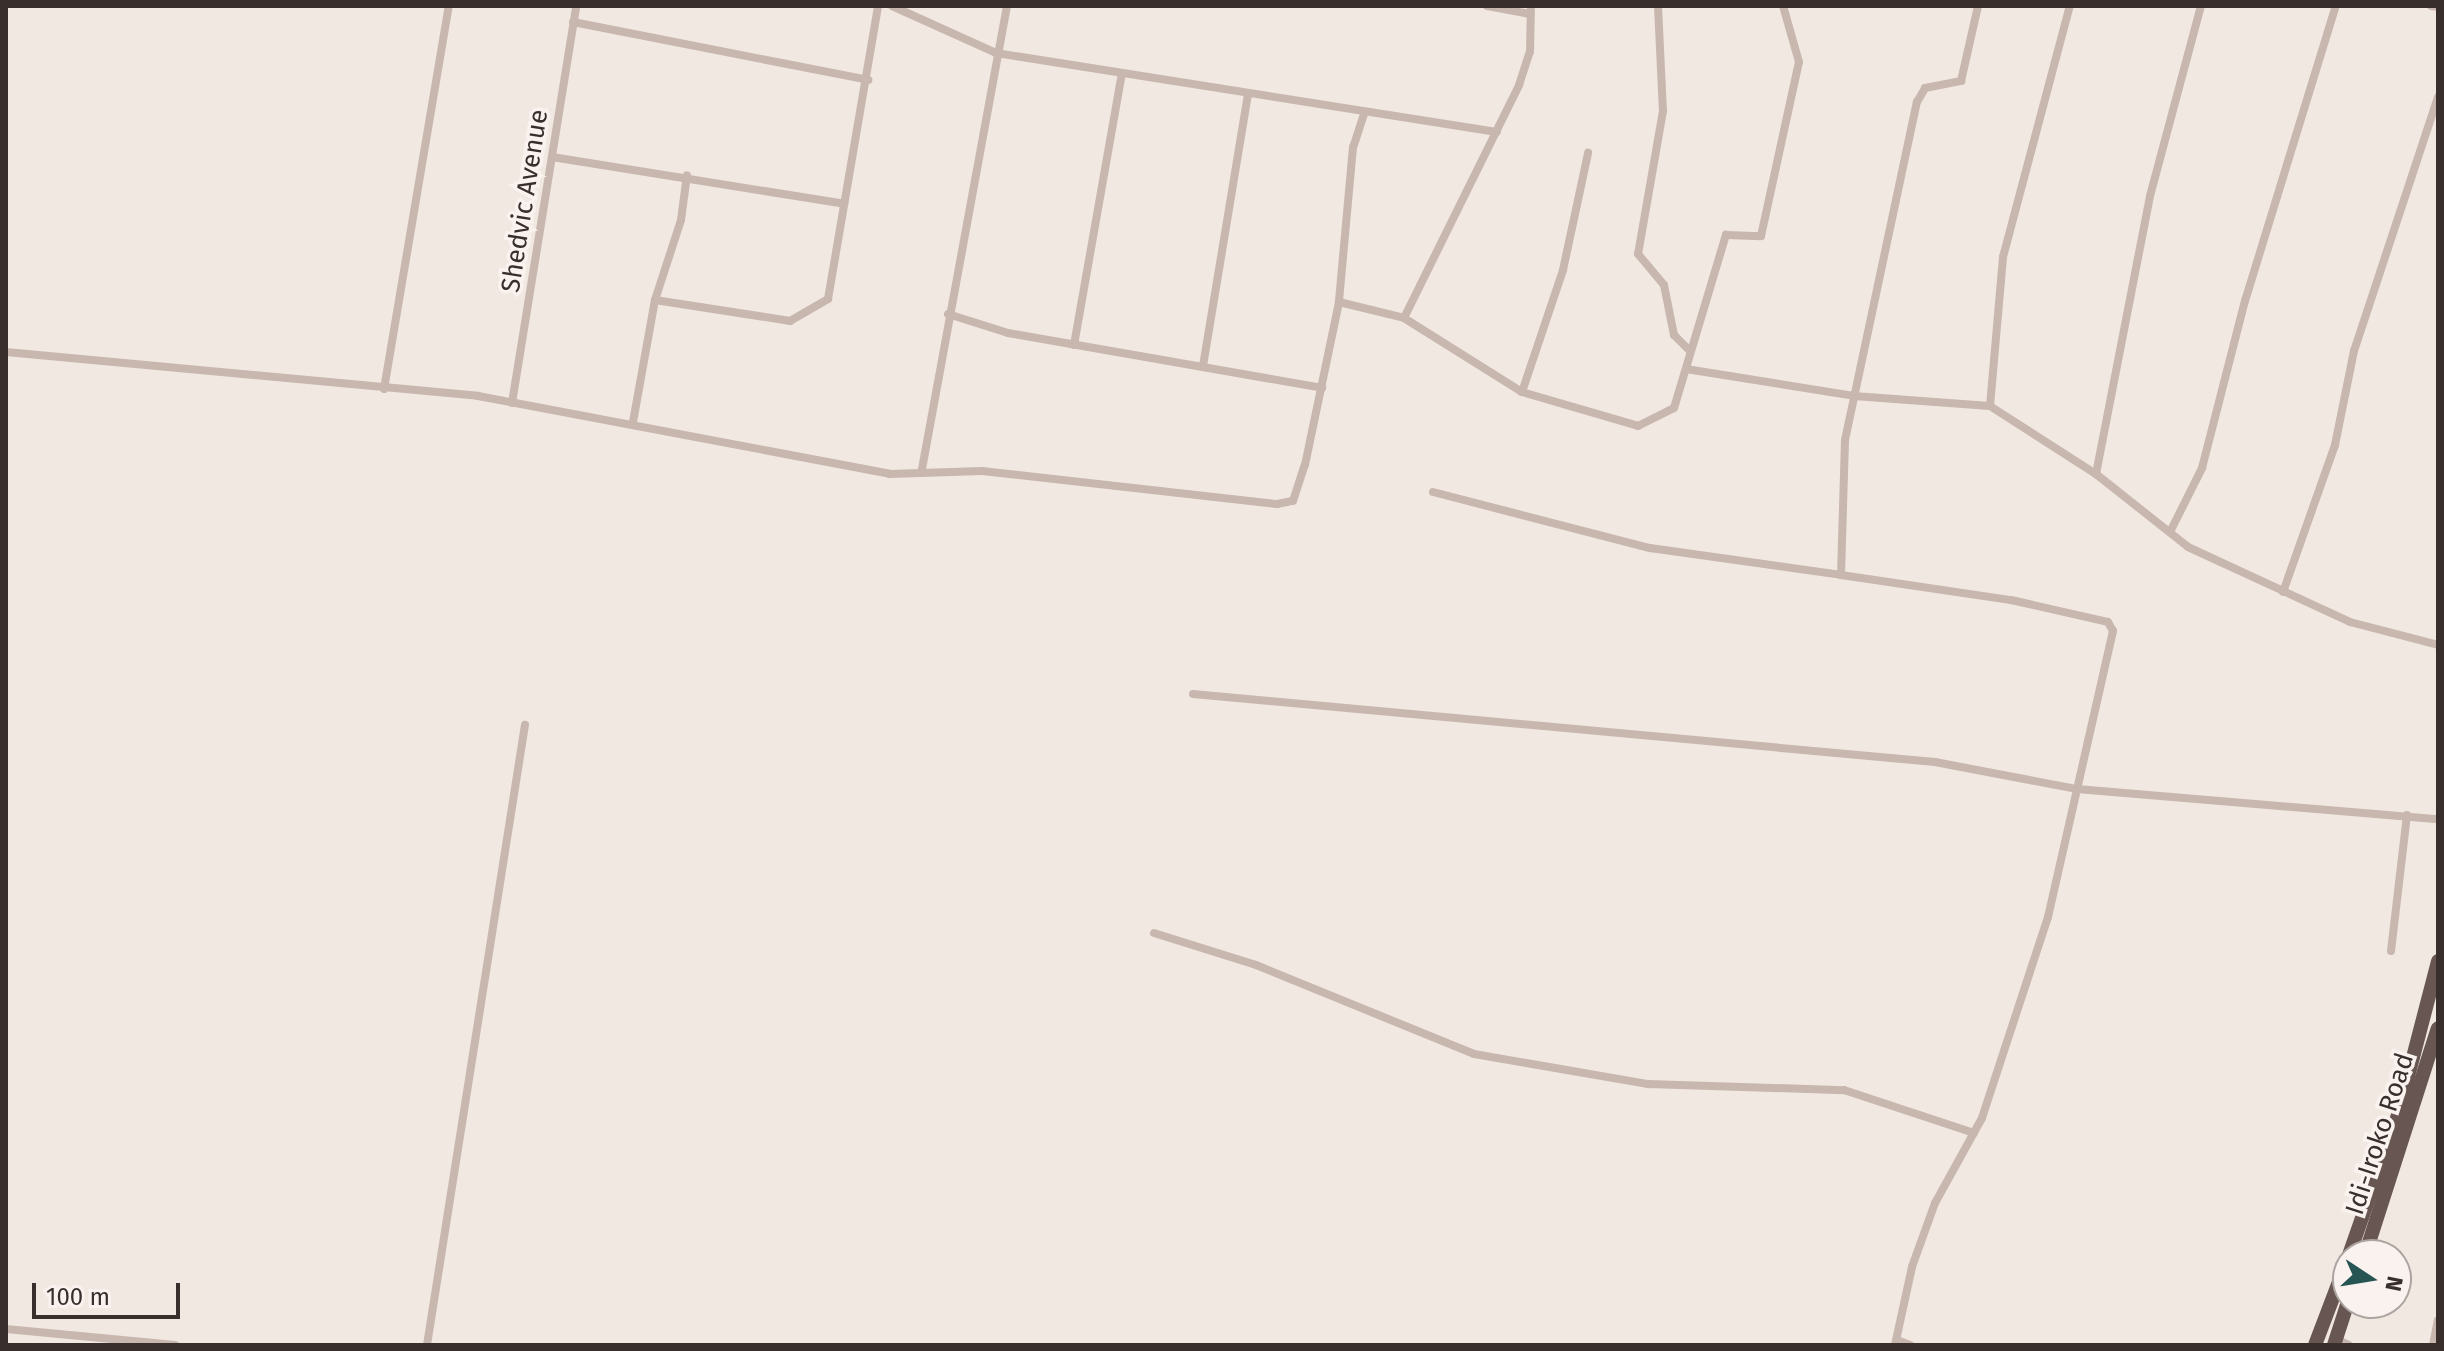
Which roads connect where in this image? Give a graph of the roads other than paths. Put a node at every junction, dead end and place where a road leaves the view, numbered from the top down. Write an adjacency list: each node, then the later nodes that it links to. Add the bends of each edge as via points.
1 (449, 6): 38 (street)
2 (576, 6): 16 (street, Shedvic Avenue)
3 (878, 6): 19 (street)
4 (892, 6): 17 (street)
5 (1007, 6): 17 (street)
6 (1487, 6): 15 (street)
7 (1658, 6): 33 (street, via 1663,111 1638,254 1664,285 1674,335)
8 (1783, 6): 33 (street, via 1799,62 1761,236 1726,235)
9 (1978, 6): 40 (street, via 1961,81 1925,88 1917,102)
10 (2070, 6): 42 (street, via 2003,257)
11 (2201, 6): 45 (street, via 2150,196)
12 (2336, 6): 47 (street, via 2245,301 2202,468)
13 (2431, 6): 14 (street)
14 (2438, 7)
15 (1531, 10): 23 (street, via 1530,52)
16 (573, 22): 19 (street); 25 (street, Shedvic Avenue)
17 (996, 53): 18 (street); 30 (street)
18 (1122, 74): 20 (street); 32 (street)
19 (868, 80): 27 (street)
20 (1248, 95): 22 (street); 35 (street)
21 (2438, 97): 49 (street, via 2354,351 2335,445)
22 (1364, 114): 23 (street); 29 (street, via 1353,147)
23 (1497, 132): 31 (street)
24 (1588, 153): 39 (street, via 1563,270)
25 (552, 157): 26 (street); 41 (street, Shedvic Avenue)
26 (687, 175): 27 (street); 28 (street, via 681,220)
27 (844, 204): 28 (street, via 828,299 811,313 790,321)
28 (655, 300): 43 (street)
29 (1339, 302): 31 (street); 37 (street)
30 (948, 314): 32 (street); 44 (street)
31 (1404, 318): 39 (street)
32 (1074, 345): 35 (street)
33 (1690, 351): 36 (street)
34 (6, 352): 38 (street)
35 (1203, 366): 37 (street)
36 (1686, 369): 39 (street, via 1674,408 1638,426); 40 (street)
37 (1322, 388): 44 (street, via 1293,501 1205,500)
38 (384, 389): 41 (street)
39 (1522, 392)
40 (1854, 396): 42 (street); 48 (street)
41 (512, 403): 43 (street)
42 (1990, 406): 45 (street)
43 (633, 422): 44 (street, via 808,462 890,474)
44 (922, 469)
45 (2096, 474): 47 (street)
46 (1433, 492): 48 (street, via 1650,548)
47 (2170, 532): 49 (street)
48 (1841, 575): 53 (street, via 2108,622 2113,631)
49 (2283, 592): 50 (street, via 2350,622)
50 (2438, 645)
51 (1193, 694): 53 (street, via 1935,762)
52 (525, 725): 70 (street)
53 (2077, 789): 54 (street); 60 (street, via 2048,917)
54 (2407, 815): 55 (street); 57 (street)
55 (2438, 819)
56 (1154, 933): 60 (street, via 1256,965 1474,1054 1648,1084 1844,1090)
57 (2391, 951)
58 (2438, 961): 61 (highway, via 2398,1115)
59 (2438, 1028): 62 (highway, Idi-Iroko Road)
60 (1974, 1133): 67 (street, via 1935,1203)
61 (2354, 1239)
62 (2370, 1239)
63 (2332, 1299): 72 (highway)
64 (2345, 1319): 68 (highway)
65 (2438, 1320): 73 (street)
66 (6, 1329): 69 (street)
67 (1896, 1343): 71 (street)
68 (2340, 1343)
69 (175, 1345)
70 (427, 1345)
71 (1910, 1345)
72 (2315, 1345)
73 (2433, 1345)

